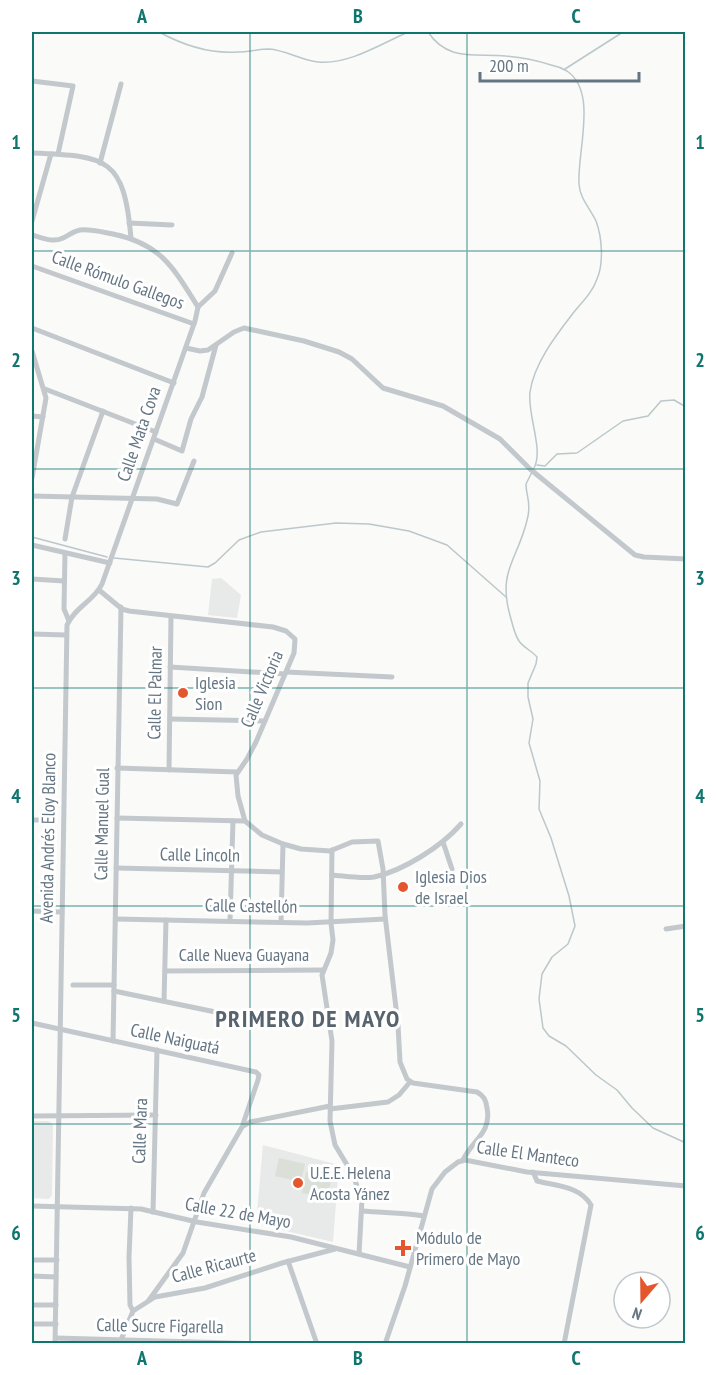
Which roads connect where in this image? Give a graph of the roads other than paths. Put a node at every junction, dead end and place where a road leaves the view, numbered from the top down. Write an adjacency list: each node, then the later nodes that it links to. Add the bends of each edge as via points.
1 (32, 81): 5 (street, via 73,86)
2 (121, 84): 6 (street)
3 (32, 153): 4 (street)
4 (51, 154): 5 (street); 7 (street)
5 (58, 154): 6 (street)
6 (100, 163): 8 (street, via 113,171 122,184)
7 (32, 221)
8 (129, 223): 9 (street); 11 (street)
9 (171, 225)
10 (32, 235): 11 (street, via 56,240 88,230)
11 (131, 238): 14 (street, via 162,256)
12 (232, 253): 14 (street, Calle Mata Cova, via 215,291)
13 (32, 266): 15 (street, Calle Rómulo Gallegos)
14 (198, 307): 15 (street, Calle Mata Cova)
15 (194, 324): 18 (street, Calle Mata Cova)
16 (32, 328): 20 (street)
17 (216, 345): 18 (street, via 202,351); 26 (street, via 182,451); 35 (street, via 244,328 339,352 383,388 443,406 500,439 530,469 635,555)
18 (186, 348): 20 (street, Calle Mata Cova)
19 (32, 351): 21 (street)
20 (174, 382): 25 (street, Calle Mata Cova)
21 (45, 389): 22 (street); 24 (street)
22 (102, 411): 25 (street); 30 (street)
23 (32, 416): 24 (street)
24 (43, 417): 28 (street)
25 (156, 432): 26 (street, Calle Mata Cova)
26 (154, 439): 31 (street, Calle Mata Cova)
27 (194, 461): 31 (street, via 177,504)
28 (32, 478)
29 (32, 496): 30 (street)
30 (72, 497): 31 (street); 32 (street)
31 (132, 499): 36 (street, Calle Mata Cova)
32 (65, 539)
33 (32, 545): 34 (street)
34 (65, 553): 36 (street); 38 (street)
35 (686, 559)
36 (110, 563): 39 (street, Calle Mata Cova)
37 (32, 579): 38 (street)
38 (64, 581): 42 (street, via 64,613)
39 (99, 590): 40 (street, Calle Victoria); 42 (street, Calle Mata Cova)
40 (121, 607): 41 (street, Calle Victoria); 50 (street, Calle Manuel Gual)
41 (171, 616): 45 (street, Calle El Palmar); 46 (street, Calle Victoria, via 286,631 295,639 296,646)
42 (69, 621): 44 (street, Avenida Andrés Eloy Blanco)
43 (32, 634): 44 (street)
44 (66, 635): 57 (street, Avenida Andrés Eloy Blanco)
45 (170, 667): 46 (street); 48 (street, Calle El Palmar)
46 (286, 673): 47 (street); 49 (street, Calle Victoria)
47 (392, 677)
48 (170, 718): 49 (street); 51 (street, Calle El Palmar)
49 (265, 721): 52 (street, Calle Victoria, via 252,752)
50 (117, 768): 51 (street); 53 (street, Calle Manuel Gual)
51 (169, 770): 52 (street)
52 (237, 772): 59 (street, via 235,784)
53 (117, 818): 58 (street); 64 (street, Calle Manuel Gual)
54 (32, 820): 55 (street)
55 (48, 820)
56 (55, 821): 57 (street)
57 (63, 821): 71 (street, Avenida Andrés Eloy Blanco)
58 (233, 821): 59 (street); 66 (street)
59 (246, 821): 62 (street, via 262,835)
60 (461, 824): 61 (street)
61 (443, 842): 65 (street); 68 (street)
62 (283, 844): 63 (street); 67 (street)
63 (332, 850): 68 (street, via 352,842 378,841); 69 (street)
64 (116, 868): 66 (street, Calle Lincoln); 72 (street, Calle Manuel Gual)
65 (452, 869)
66 (232, 871): 67 (street, Calle Lincoln); 75 (street)
67 (282, 872): 76 (street)
68 (383, 874): 69 (street); 73 (street)
69 (332, 875): 77 (street)
70 (32, 911): 71 (street)
71 (62, 912): 87 (street, Avenida Andrés Eloy Blanco)
72 (116, 919): 74 (street, Calle Castellón); 83 (street, Calle Manuel Gual)
73 (385, 919): 77 (street, Calle Castellón); 90 (street, via 400,1062)
74 (165, 920): 75 (street, Calle Castellón); 81 (street)
75 (230, 920): 76 (street, Calle Castellón)
76 (281, 922): 77 (street, Calle Castellón)
77 (331, 922): 80 (street, via 332,948)
78 (686, 926): 79 (street)
79 (666, 929)
80 (322, 970): 81 (street, Calle Nueva Guayana); 91 (street, via 332,1041)
81 (165, 971): 84 (street)
82 (73, 985): 83 (street)
83 (114, 988): 84 (street); 88 (street, Calle Manuel Gual)
84 (164, 1001): 85 (street)
85 (230, 1015)
86 (32, 1023): 87 (street, Calle Naiguatá)
87 (61, 1030): 88 (street, Calle Naiguatá); 94 (street, Avenida Andrés Eloy Blanco)
88 (113, 1041): 89 (street, Calle Naiguatá)
89 (158, 1050): 92 (street, Calle Mara); 95 (street, Calle Naiguatá, via 256,1072 258,1080)
90 (410, 1082): 91 (street, via 388,1102); 96 (street, via 473,1091 485,1099 486,1128)
91 (330, 1108): 95 (street); 102 (street, via 333,1140 357,1184)
92 (156, 1115): 94 (street); 103 (street, Calle Mara)
93 (32, 1116): 94 (street)
94 (59, 1116): 100 (street, Avenida Andrés Eloy Blanco)
95 (243, 1126): 105 (street, via 204,1193)
96 (463, 1160): 97 (street, Calle El Manteco); 104 (street, Calle El Manteco, via 436,1182)
97 (533, 1172): 98 (street, Calle El Manteco); 125 (street, via 537,1181 573,1190 591,1205)
98 (686, 1186)
99 (32, 1206): 100 (street, Calle 22 de Mayo)
100 (58, 1206): 101 (street, Calle 22 de Mayo); 109 (street, Avenida Andrés Eloy Blanco)
101 (131, 1208): 103 (street, Calle 22 de Mayo); 117 (street, via 129,1267)
102 (362, 1211): 104 (street); 107 (street)
103 (153, 1212): 105 (street, Calle 22 de Mayo)
104 (424, 1216): 111 (street, Calle El Manteco)
105 (193, 1221): 106 (street, Calle 22 de Mayo); 114 (street, via 183,1253)
106 (338, 1249): 107 (street, Calle 22 de Mayo); 110 (street, Calle Ricaurte)
107 (359, 1254): 111 (street, Calle 22 de Mayo)
108 (32, 1260): 109 (street)
109 (57, 1260): 113 (street, Avenida Andrés Eloy Blanco)
110 (288, 1261): 114 (street, Calle Ricaurte, via 205,1288); 123 (street)
111 (410, 1267): 124 (street, Calle El Manteco)
112 (32, 1276): 113 (street)
113 (56, 1277): 116 (street, Avenida Andrés Eloy Blanco)
114 (149, 1300): 117 (street, Calle Ricaurte)
115 (32, 1305): 116 (street)
116 (56, 1305): 119 (street, Avenida Andrés Eloy Blanco)
117 (133, 1311): 120 (street)
118 (32, 1324): 119 (street)
119 (56, 1324): 121 (street, Avenida Andrés Eloy Blanco)
120 (121, 1340): 121 (street, Calle Sucre Figarella); 122 (street, Calle Sucre Figarella)
121 (55, 1341)
122 (264, 1344)
123 (317, 1344)
124 (385, 1344)
125 (564, 1344)

